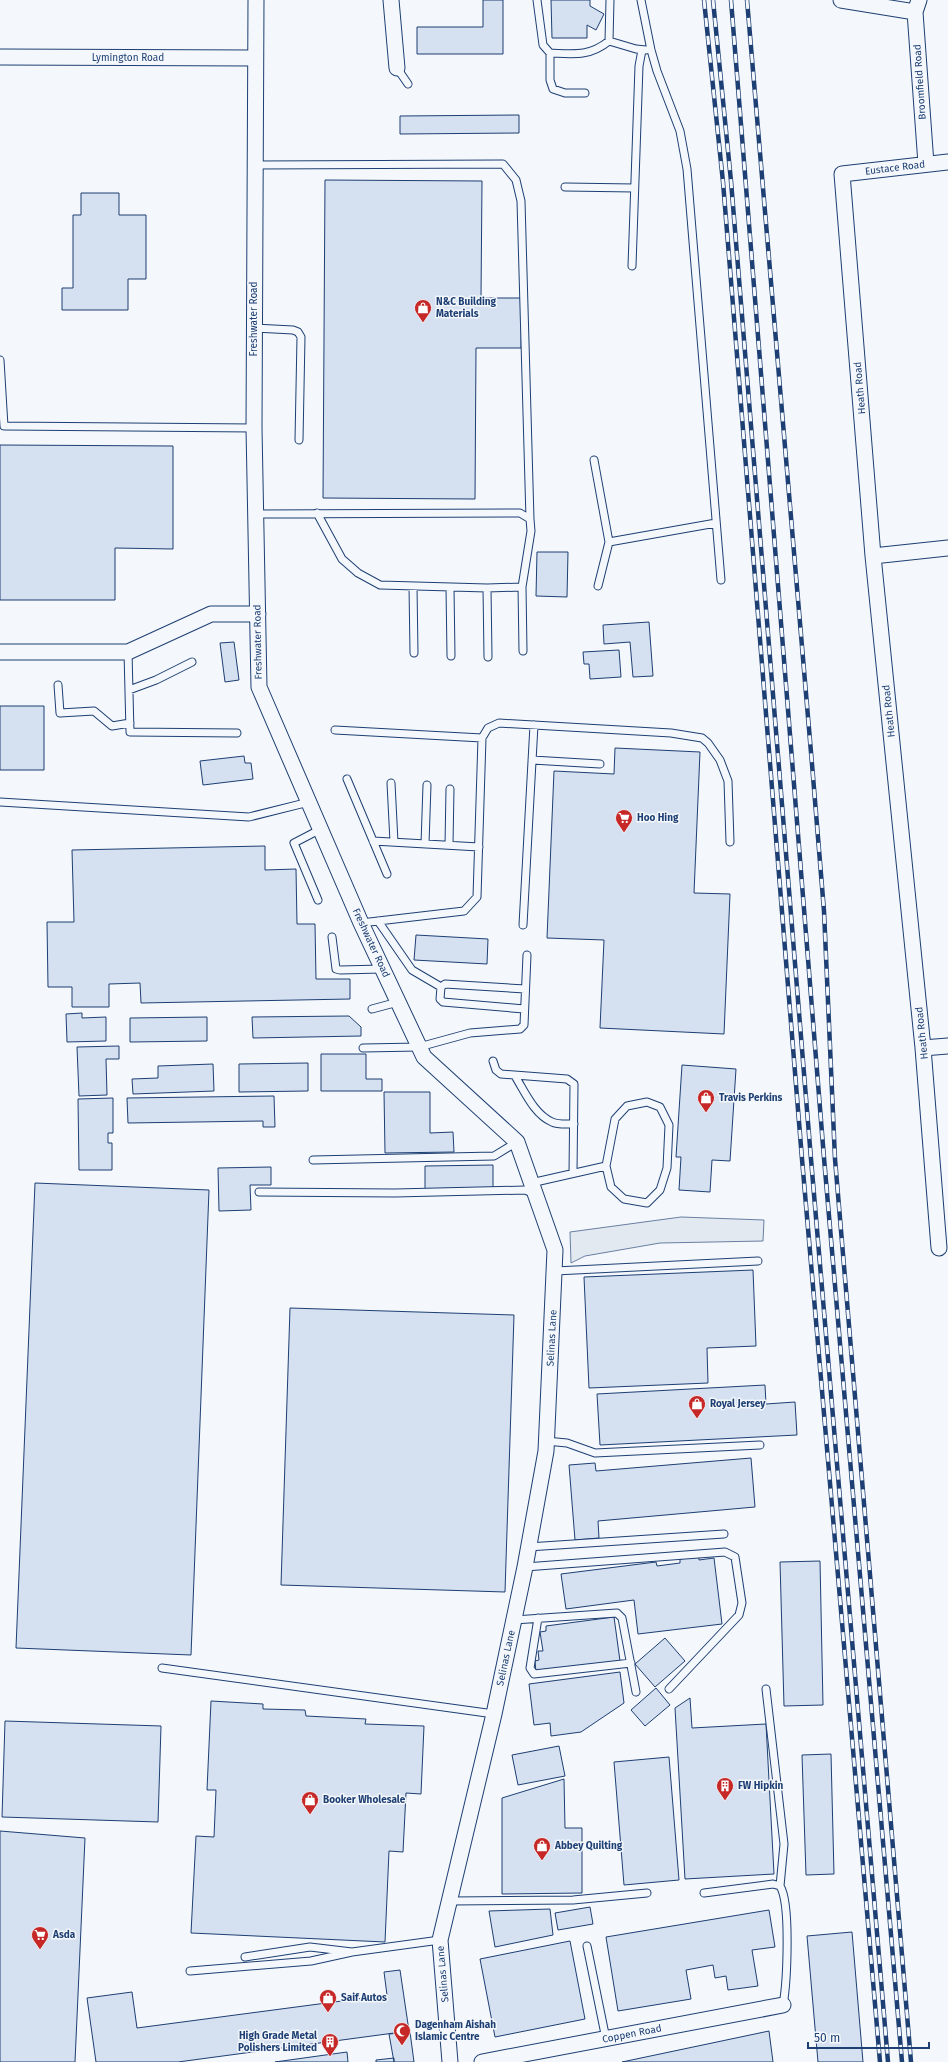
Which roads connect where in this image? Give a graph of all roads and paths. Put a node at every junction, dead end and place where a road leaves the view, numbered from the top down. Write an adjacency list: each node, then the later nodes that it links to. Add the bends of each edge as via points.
1 (256, 0): 13 (street, Freshwater Road)
2 (390, 0): 14 (street)
3 (537, 0): 11 (lane, via 543,45)
4 (610, 0): 8 (lane)
5 (641, 0): 10 (lane)
6 (841, 0): 7 (street)
7 (917, 6): 18 (street, Broomfield Road)
8 (609, 41): 9 (lane); 11 (lane, via 599,49 581,54)
9 (642, 50): 10 (lane); 22 (lane, via 639,66)
10 (650, 50): 33 (lane, via 680,131 687,169)
11 (550, 53): 16 (lane, via 550,80 553,89 565,93)
12 (0, 57): 13 (street, Lymington Road)
13 (255, 58): 19 (street, Freshwater Road)
14 (397, 68): 15 (lane)
15 (408, 84)
16 (586, 93)
17 (948, 162): 18 (street, Eustace Road)
18 (926, 164): 20 (street, Eustace Road)
19 (255, 165): 24 (street, Freshwater Road); 32 (lane, via 504,164 516,180 521,201)
20 (842, 174): 36 (street, Heath Road)
21 (565, 187): 22 (lane)
22 (634, 188): 23 (lane)
23 (632, 266)
24 (254, 328): 27 (street, Freshwater Road); 28 (lane, via 293,330 298,332 301,338)
25 (0, 360): 26 (lane)
26 (2, 426): 27 (lane)
27 (254, 428): 31 (street, Freshwater Road)
28 (299, 440)
29 (594, 460): 34 (lane)
30 (317, 513): 31 (lane); 32 (lane, via 520,513); 38 (lane, via 342,559 358,573 380,585)
31 (256, 514): 43 (street, Freshwater Road)
32 (530, 519): 41 (lane, via 531,531)
33 (716, 523): 34 (lane); 37 (lane)
34 (609, 542): 39 (lane)
35 (948, 548): 36 (street)
36 (873, 556): 89 (street, Heath Road)
37 (721, 580)
38 (413, 586): 40 (lane); 47 (lane)
39 (598, 586)
40 (450, 587): 42 (lane); 48 (lane)
41 (522, 587): 42 (lane); 44 (lane)
42 (487, 588): 49 (lane)
43 (258, 614): 46 (street, via 210,614); 65 (street, Freshwater Road, via 259,687)
44 (523, 651)
45 (0, 652): 46 (street)
46 (128, 652): 52 (lane)
47 (414, 653)
48 (451, 656)
49 (488, 657)
50 (192, 662): 52 (lane)
51 (58, 685): 53 (lane, via 60,713 94,711 112,726)
52 (129, 690): 53 (lane)
53 (130, 723): 56 (lane, via 130,732)
54 (534, 725): 57 (lane, via 499,723 488,728); 58 (lane); 69 (lane, via 671,733 702,738 720,760 728,781)
55 (335, 730): 57 (lane)
56 (237, 733)
57 (482, 738): 72 (lane)
58 (532, 760): 59 (lane); 77 (lane)
59 (600, 764)
60 (347, 779): 67 (lane)
61 (391, 783): 68 (lane)
62 (427, 785): 70 (lane)
63 (450, 789): 71 (lane)
64 (0, 802): 65 (lane, via 249,817)
65 (309, 802): 66 (street, Freshwater Road)
66 (321, 830): 74 (lane, via 294,843); 76 (street, Freshwater Road)
67 (373, 841): 68 (lane); 73 (lane)
68 (394, 842): 70 (lane)
69 (730, 842)
70 (425, 844): 71 (lane)
71 (449, 845): 72 (lane)
72 (479, 847): 75 (lane, via 477,897 464,911)
73 (387, 874)
74 (318, 900)
75 (378, 921): 76 (lane); 81 (lane, via 412,970)
76 (361, 923): 80 (street, Freshwater Road)
77 (523, 925)
78 (332, 937): 80 (lane, via 336,969)
79 (527, 954): 82 (lane)
80 (383, 968): 83 (street, Freshwater Road)
81 (441, 987): 82 (lane, via 444,984); 85 (lane, via 440,999 443,1002)
82 (525, 988): 85 (lane)
83 (398, 1002): 84 (lane); 87 (street, Freshwater Road)
84 (372, 1009)
85 (524, 1009): 87 (lane, via 524,1025 520,1029 470,1033)
86 (948, 1046): 89 (street)
87 (419, 1047): 88 (lane); 93 (street, Freshwater Road, via 424,1057)
88 (363, 1048)
89 (924, 1048): 99 (street, Heath Road)
90 (493, 1061): 91 (lane, via 496,1070 501,1074)
91 (516, 1076): 92 (lane, via 533,1106 542,1116 552,1123); 92 (lane, via 572,1081)
92 (574, 1124): 96 (lane)
93 (517, 1142): 94 (lane, via 494,1156); 97 (street, Freshwater Road)
94 (313, 1160)
95 (606, 1166): 95 (lane, via 615,1119 627,1106 646,1102 660,1107 669,1126 667,1168 660,1190 647,1203 624,1199 611,1187); 96 (lane)
96 (573, 1173): 97 (lane)
97 (533, 1188): 98 (lane, via 394,1193); 100 (street, Freshwater Road)
98 (259, 1192)
99 (939, 1248)
100 (555, 1250): 102 (street, Selinas Lane)
101 (758, 1261): 102 (lane)
102 (555, 1271): 103 (street, Selinas Lane)
103 (546, 1441): 104 (lane, via 567,1443 594,1453); 106 (street, Selinas Lane)
104 (760, 1445)
105 (724, 1534): 106 (lane)
106 (528, 1547): 107 (street, Selinas Lane)
107 (525, 1567): 109 (street, Selinas Lane); 112 (lane, via 725,1552 735,1557 742,1602 739,1615)
108 (538, 1618): 109 (lane); 110 (lane, via 617,1613 622,1618); 110 (lane, via 530,1668 534,1674)
109 (514, 1620): 115 (street, Selinas Lane)
110 (631, 1663): 114 (lane)
111 (162, 1668): 115 (lane)
112 (669, 1689)
113 (766, 1689): 116 (lane, via 784,1844)
114 (636, 1692)
115 (494, 1714): 119 (street, Selinas Lane)
116 (780, 1886): 118 (lane, via 773,1884); 125 (lane, via 786,1916 786,1989)
117 (647, 1893): 119 (lane, via 574,1900)
118 (704, 1893)
119 (450, 1901): 120 (street, Selinas Lane)
120 (440, 1940): 122 (lane); 127 (street, Selinas Lane)
121 (587, 1946): 126 (lane)
122 (352, 1952): 123 (lane, via 310,1947); 124 (lane, via 273,1966)
123 (245, 1957)
124 (190, 1971)
125 (783, 2005): 126 (street, Coppen Road)
126 (606, 2039): 128 (street, Coppen Road)
127 (450, 2062)
128 (482, 2062)

